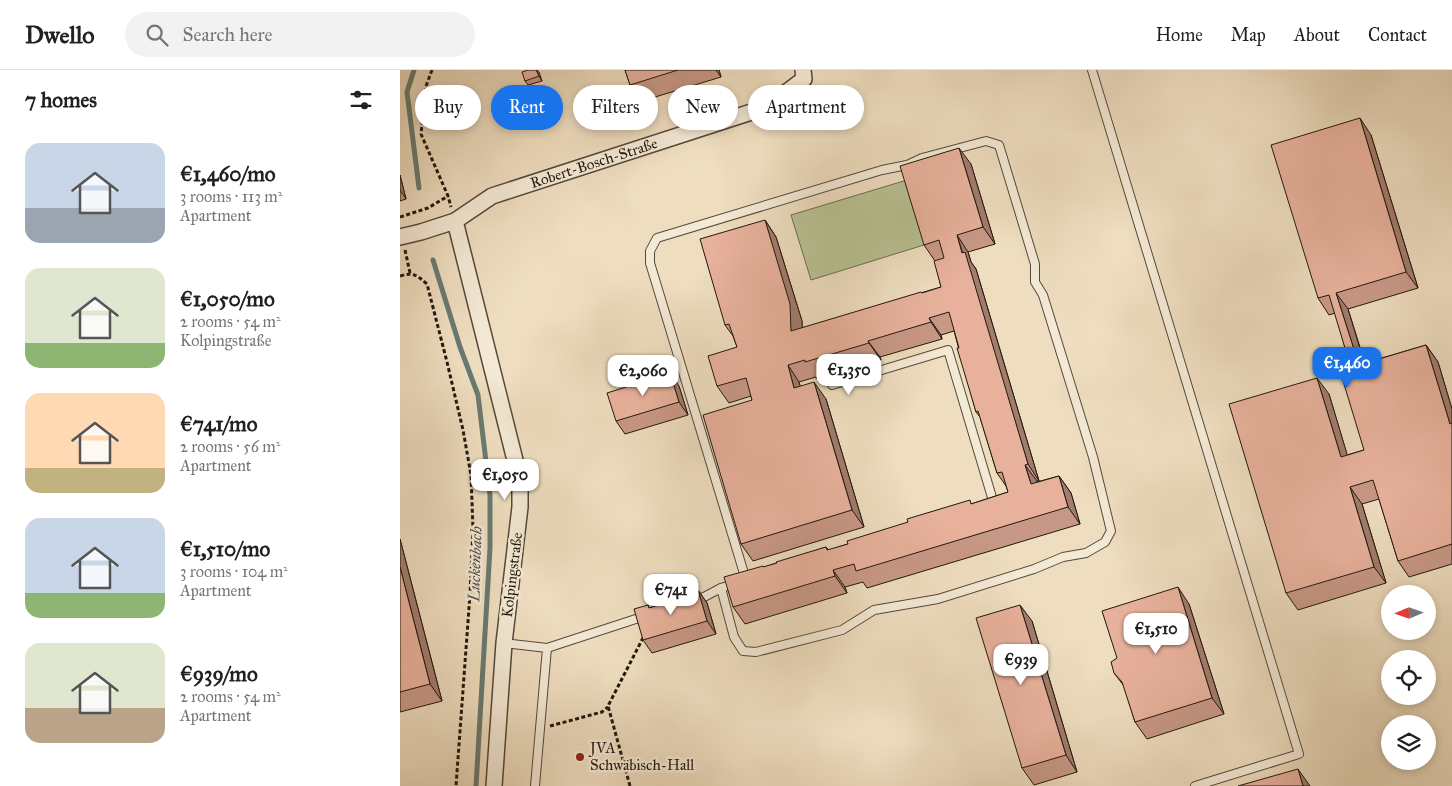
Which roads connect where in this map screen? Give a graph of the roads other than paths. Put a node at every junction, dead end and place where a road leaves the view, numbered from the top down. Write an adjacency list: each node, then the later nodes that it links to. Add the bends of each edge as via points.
1 (803, 70): 3 (street, Robert-Bosch-Straße, via 804,79 766,107 492,196)
2 (1092, 70): 16 (lane, via 1299,754)
3 (455, 221): 4 (street, Robert-Bosch-Straße); 12 (street, Kolpingstraße, via 520,480 520,507)
4 (400, 237)
5 (832, 385): 6 (lane, via 948,350 994,504)
6 (985, 507)
7 (756, 578): 8 (lane)
8 (746, 580): 9 (lane); 9 (lane, via 650,264 650,251 657,238 922,158 986,141 998,145 1035,264 1035,282 1043,296 1093,457 1111,531 1105,542 1086,553 1063,557 938,599 874,610 842,630 756,652 743,650 734,637)
9 (721, 588): 10 (lane)
10 (686, 603)
11 (658, 612): 13 (lane)
12 (504, 643): 13 (lane); 14 (street, Kolpingstraße)
13 (547, 648): 15 (lane)
14 (494, 786)
15 (535, 786)
16 (1195, 786)

